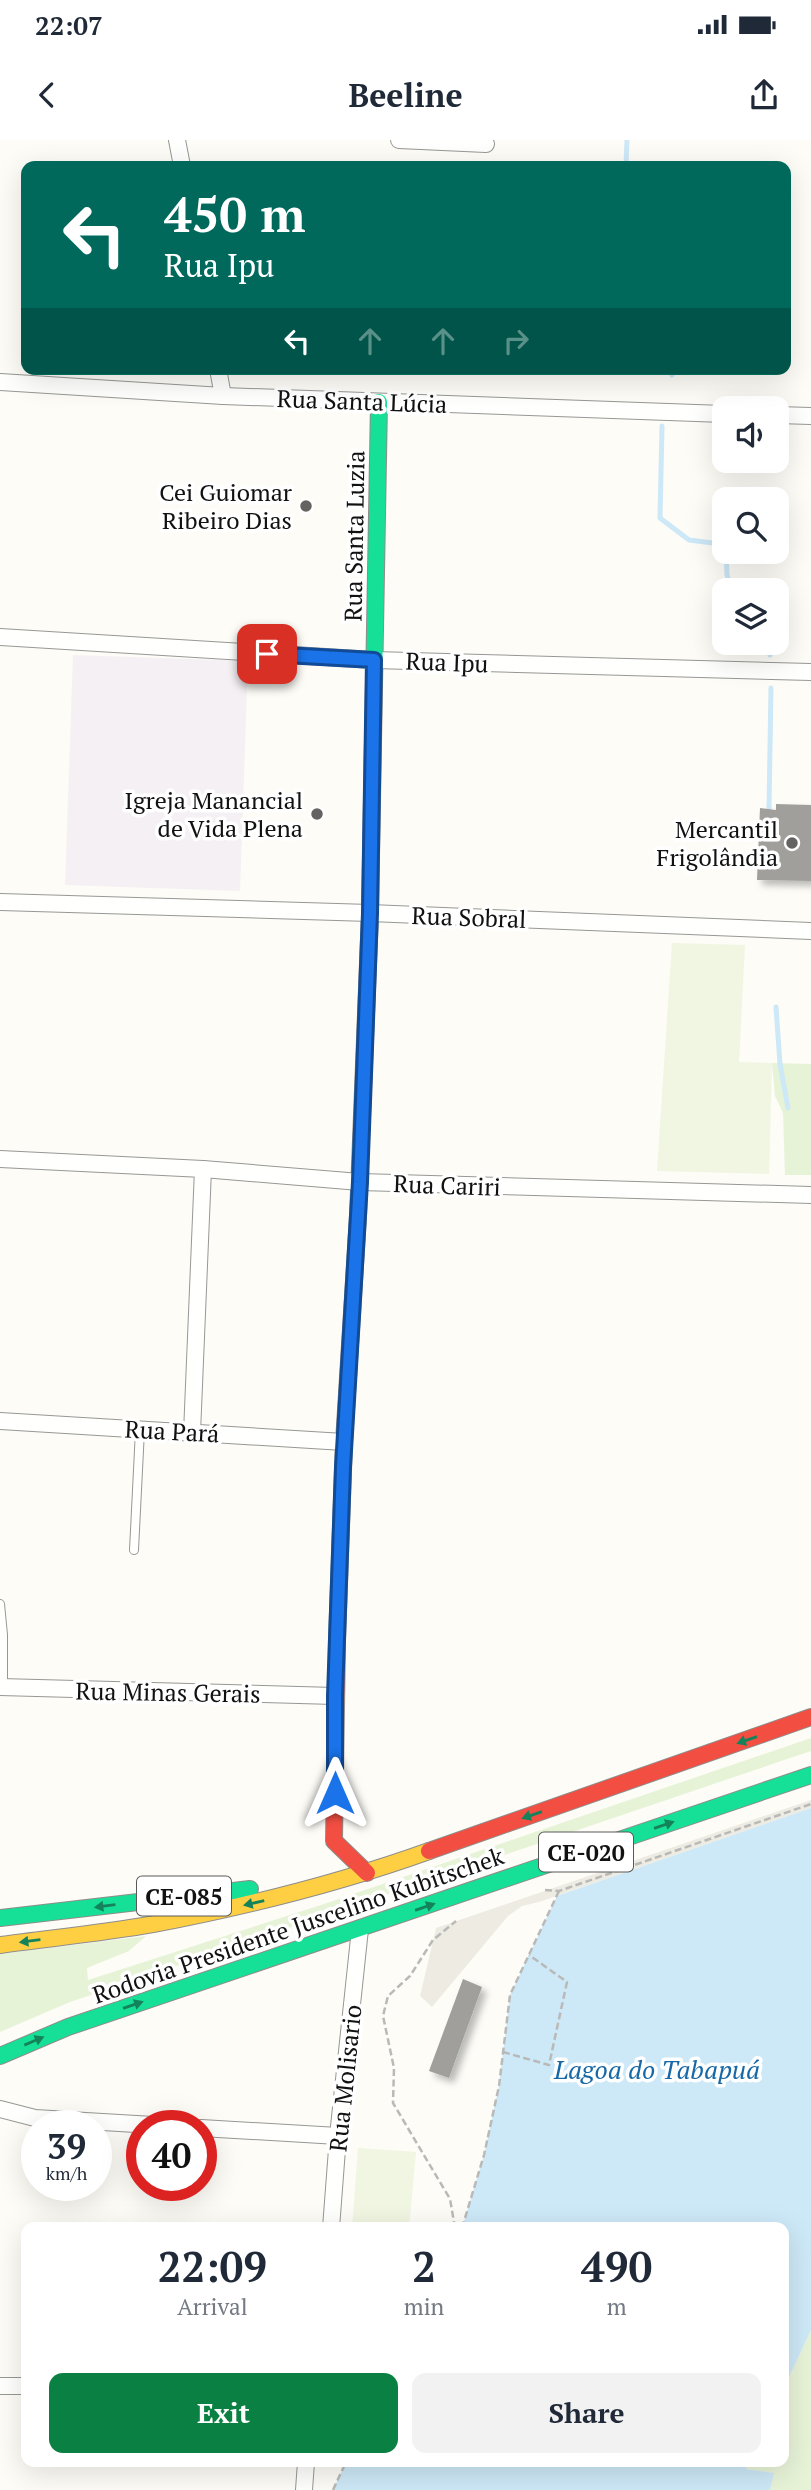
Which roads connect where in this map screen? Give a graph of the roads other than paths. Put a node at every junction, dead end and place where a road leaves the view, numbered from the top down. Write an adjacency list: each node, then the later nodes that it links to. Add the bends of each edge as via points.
1 (177, 140): 4 (street)
2 (399, 140): 3 (street)
3 (486, 144)
4 (181, 161)
5 (219, 375): 7 (street)
6 (0, 382): 7 (street, Rua Santa Lúcia)
7 (223, 396): 8 (street, Rua Santa Lúcia)
8 (379, 402): 9 (street, Rua Santa Lúcia); 13 (main road, Rua Santa Luzia)
9 (712, 414)
10 (789, 415): 11 (street)
11 (811, 416)
12 (0, 637): 13 (street, Rua Ipu)
13 (374, 660): 14 (street, Rua Ipu); 16 (main road, Rua Santa Luzia)
14 (811, 672)
15 (0, 902): 16 (street, Rua Sobral)
16 (370, 913): 17 (street, Rua Sobral); 20 (main road, Rua Santa Luzia)
17 (811, 931)
18 (0, 1159): 19 (street, Rua Cariri)
19 (203, 1170): 20 (street, Rua Cariri); 24 (street)
20 (360, 1182): 21 (street, Rua Cariri); 25 (main road, Rua Santa Luzia)
21 (811, 1195)
22 (0, 1421): 23 (street, Rua Pará)
23 (140, 1430): 24 (street, Rua Pará); 26 (lane)
24 (192, 1433): 25 (street, Rua Pará)
25 (344, 1442): 29 (main road, Rua Santa Luzia)
26 (134, 1550)
27 (0, 1604): 28 (lane)
28 (1, 1687): 29 (street, Rua Minas Gerais)
29 (335, 1696): 32 (main road, Rua Santa Luzia, via 334,1841)
30 (811, 1717): 32 (main road, Rodovia Presidente Juscelino Kubitschek / CE-020, one-way to 32)
31 (811, 1775): 34 (main road, Rodovia Presidente Juscelino Kubitschek / CE-020, one-way to 31)
32 (368, 1873): 33 (main road, CE-085, one-way to 33); 35 (main road, Rodovia Presidente Juscelino Kubitschek / CE-020, one-way to 35, via 205,1914)
33 (0, 1918)
34 (360, 1929): 36 (main road, Rodovia Presidente Juscelino Kubitschek / CE-020, one-way to 34, via 68,2027); 40 (street, Rua Molisario)
35 (0, 1945)
36 (0, 2056)
37 (0, 2109): 38 (street, via 36,2118)
38 (126, 2123)
39 (217, 2129): 40 (street)
40 (338, 2136): 41 (street, Rua Molisario)
41 (331, 2222)
42 (0, 2386): 43 (street)
43 (21, 2386)
44 (306, 2467): 45 (street)
45 (304, 2490)

